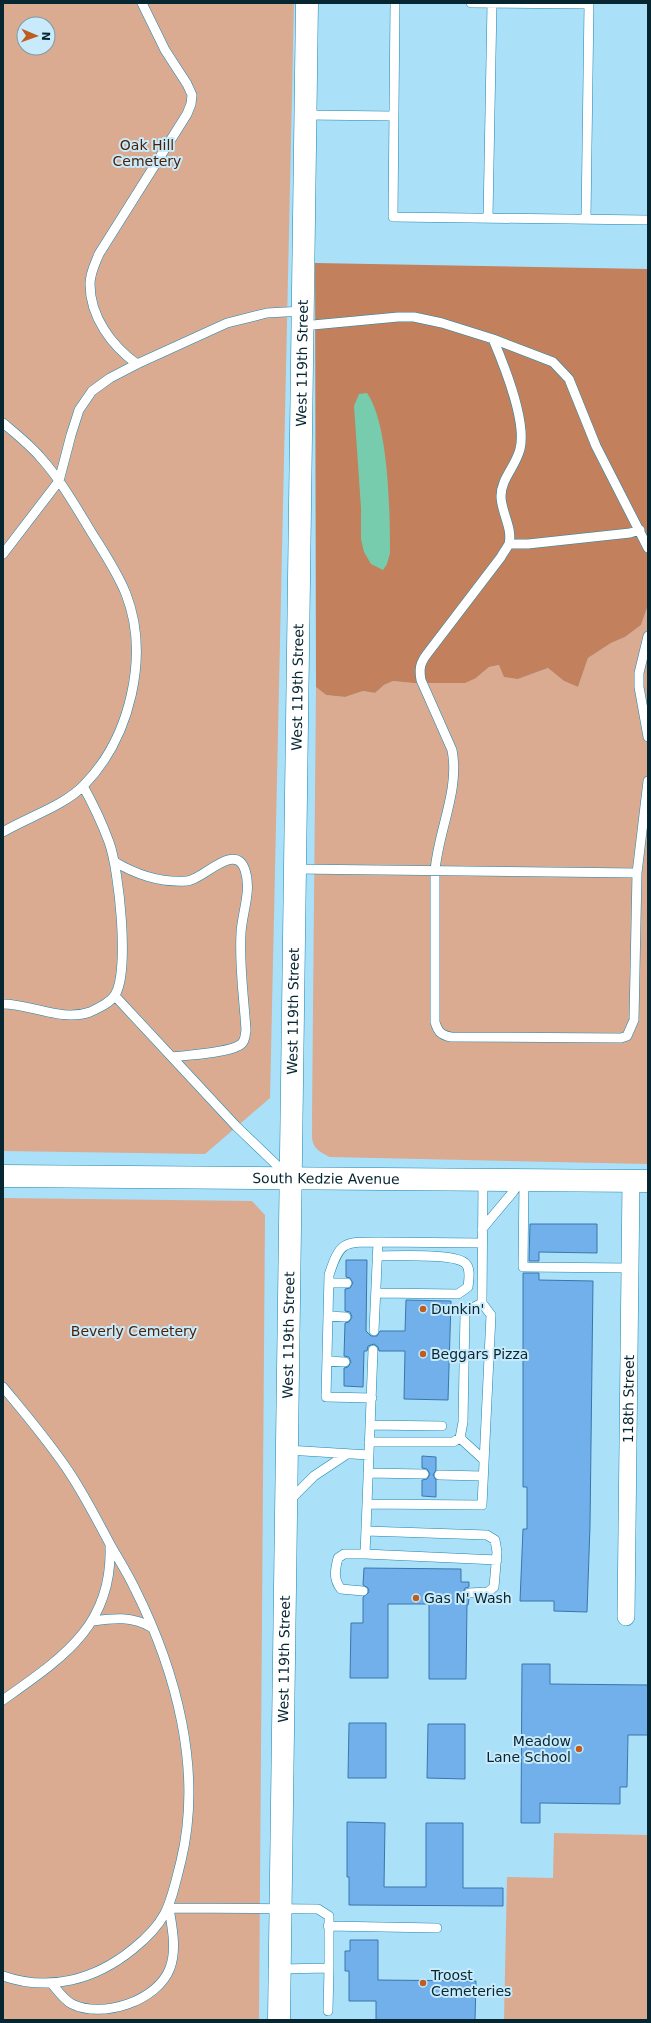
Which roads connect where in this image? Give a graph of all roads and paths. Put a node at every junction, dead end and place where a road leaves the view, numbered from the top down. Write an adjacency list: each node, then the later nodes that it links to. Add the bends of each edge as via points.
1 (142, 3): 13 (lane, via 165,50 187,84 192,95 192,104 99,254 89,282 90,296 109,338 121,353)
2 (307, 3): 6 (street, West 119th Street)
3 (395, 3): 7 (lane)
4 (471, 3): 5 (lane)
5 (492, 3): 8 (lane); 9 (lane, via 589,4)
6 (305, 115): 7 (lane); 11 (street, West 119th Street)
7 (394, 116): 8 (lane, via 393,217)
8 (488, 218): 9 (lane)
9 (586, 219): 10 (lane)
10 (648, 220)
11 (302, 319): 12 (lane, via 414,317); 13 (lane, via 267,312 246,317 227,323); 26 (street, West 119th Street)
12 (493, 339): 16 (lane, via 539,355 563,371 574,391 596,446); 17 (lane, via 519,414 523,437 518,458 502,485 503,513 509,533)
13 (137, 364): 15 (lane, via 92,391 79,410)
14 (3, 423): 15 (lane, via 41,458)
15 (60, 481): 19 (lane); 23 (lane, via 123,587 132,616 136,644 136,672 129,707 115,740 97,770)
16 (640, 530): 17 (lane, via 528,544); 18 (lane)
17 (508, 544): 27 (lane, via 501,557 421,662 421,680 454,760 452,788 436,852)
18 (648, 548)
19 (3, 554)
20 (648, 636): 21 (lane, via 639,673)
21 (648, 737)
22 (648, 781): 28 (lane)
23 (83, 786): 24 (lane, via 45,811); 25 (lane, via 97,813)
24 (3, 832)
25 (115, 862): 29 (lane, via 122,968 121,982); 31 (lane, via 131,872 169,882 189,881 200,877 224,860 241,863 245,870 247,892 241,933 246,1030 244,1040 238,1046 224,1050)
26 (295, 869): 27 (lane); 33 (street, West 119th Street)
27 (435, 870): 28 (lane); 28 (lane, via 435,1022 443,1035 451,1037 627,1036 634,1020)
28 (637, 873)
29 (115, 996): 30 (lane, via 89,1012 72,1014); 31 (lane)
30 (3, 1004)
31 (172, 1057): 33 (lane, via 232,1122)
32 (3, 1176): 33 (street, South Kedzie Avenue)
33 (290, 1179): 34 (street, South Kedzie Avenue); 58 (street, West 119th Street)
34 (483, 1180): 35 (street, South Kedzie Avenue); 37 (lane)
35 (523, 1180): 36 (street, South Kedzie Avenue); 37 (lane); 41 (lane, via 523,1267)
36 (640, 1181): 41 (street, 118th Street)
37 (482, 1229): 39 (lane)
38 (378, 1242): 39 (lane); 40 (lane); 42 (lane, via 350,1242 341,1248 334,1258)
39 (482, 1243): 45 (lane)
40 (377, 1256): 44 (lane); 44 (lane, via 459,1259 465,1263 469,1271 468,1286 458,1294)
41 (630, 1268): 74 (street, 118th Street)
42 (329, 1283): 43 (lane); 46 (lane)
43 (347, 1283)
44 (373, 1287): 48 (lane, via 370,1318)
45 (482, 1303): 56 (lane, via 465,1312 463,1422); 61 (lane, via 491,1315)
46 (328, 1316): 47 (lane); 50 (lane)
47 (346, 1317)
48 (374, 1331)
49 (373, 1350): 53 (lane, via 369,1363)
50 (327, 1361): 51 (lane); 53 (lane, via 326,1397)
51 (345, 1362)
52 (3, 1386): 69 (lane, via 70,1474)
53 (372, 1398): 54 (lane)
54 (370, 1425): 55 (lane); 57 (lane)
55 (442, 1426)
56 (460, 1438): 57 (lane, via 453,1442); 61 (lane)
57 (369, 1442): 60 (lane)
58 (286, 1450): 59 (lane); 67 (street, West 119th Street)
59 (347, 1454): 60 (lane); 67 (lane, via 314,1476)
60 (369, 1455): 62 (lane)
61 (484, 1460): 65 (lane)
62 (368, 1473): 63 (lane); 66 (lane)
63 (424, 1474)
64 (438, 1475): 65 (lane)
65 (483, 1476): 66 (lane, via 482,1505)
66 (367, 1504): 68 (lane)
67 (285, 1505): 79 (street, West 119th Street)
68 (366, 1531): 70 (lane); 71 (lane, via 488,1535 495,1540)
69 (110, 1545): 75 (lane, via 111,1567 108,1587); 76 (lane, via 136,1590)
70 (365, 1554): 71 (lane); 72 (lane, via 344,1554 338,1558 335,1576 337,1584 342,1589)
71 (497, 1560): 73 (lane, via 494,1587 488,1592)
72 (363, 1591)
73 (469, 1593)
74 (626, 1617)
75 (93, 1621): 76 (lane, via 128,1618); 77 (lane, via 72,1646 40,1674)
76 (151, 1627): 78 (lane, via 176,1699 186,1746 189,1777 186,1839)
77 (3, 1700)
78 (169, 1908): 79 (lane); 85 (lane, via 161,1922 147,1937 113,1963 91,1974); 85 (lane, via 174,1936 173,1956 170,1969 152,1992 125,2005 81,2008 70,2004)
79 (280, 1910): 80 (lane, via 318,1909 328,1916); 83 (street, West 119th Street)
80 (328, 1926): 81 (lane); 82 (lane)
81 (437, 1928)
82 (329, 1968): 83 (lane); 86 (lane)
83 (279, 1969): 87 (street, West 119th Street)
84 (3, 1976): 85 (lane, via 30,1983)
85 (52, 1984)
86 (328, 2011)
87 (279, 2020)

